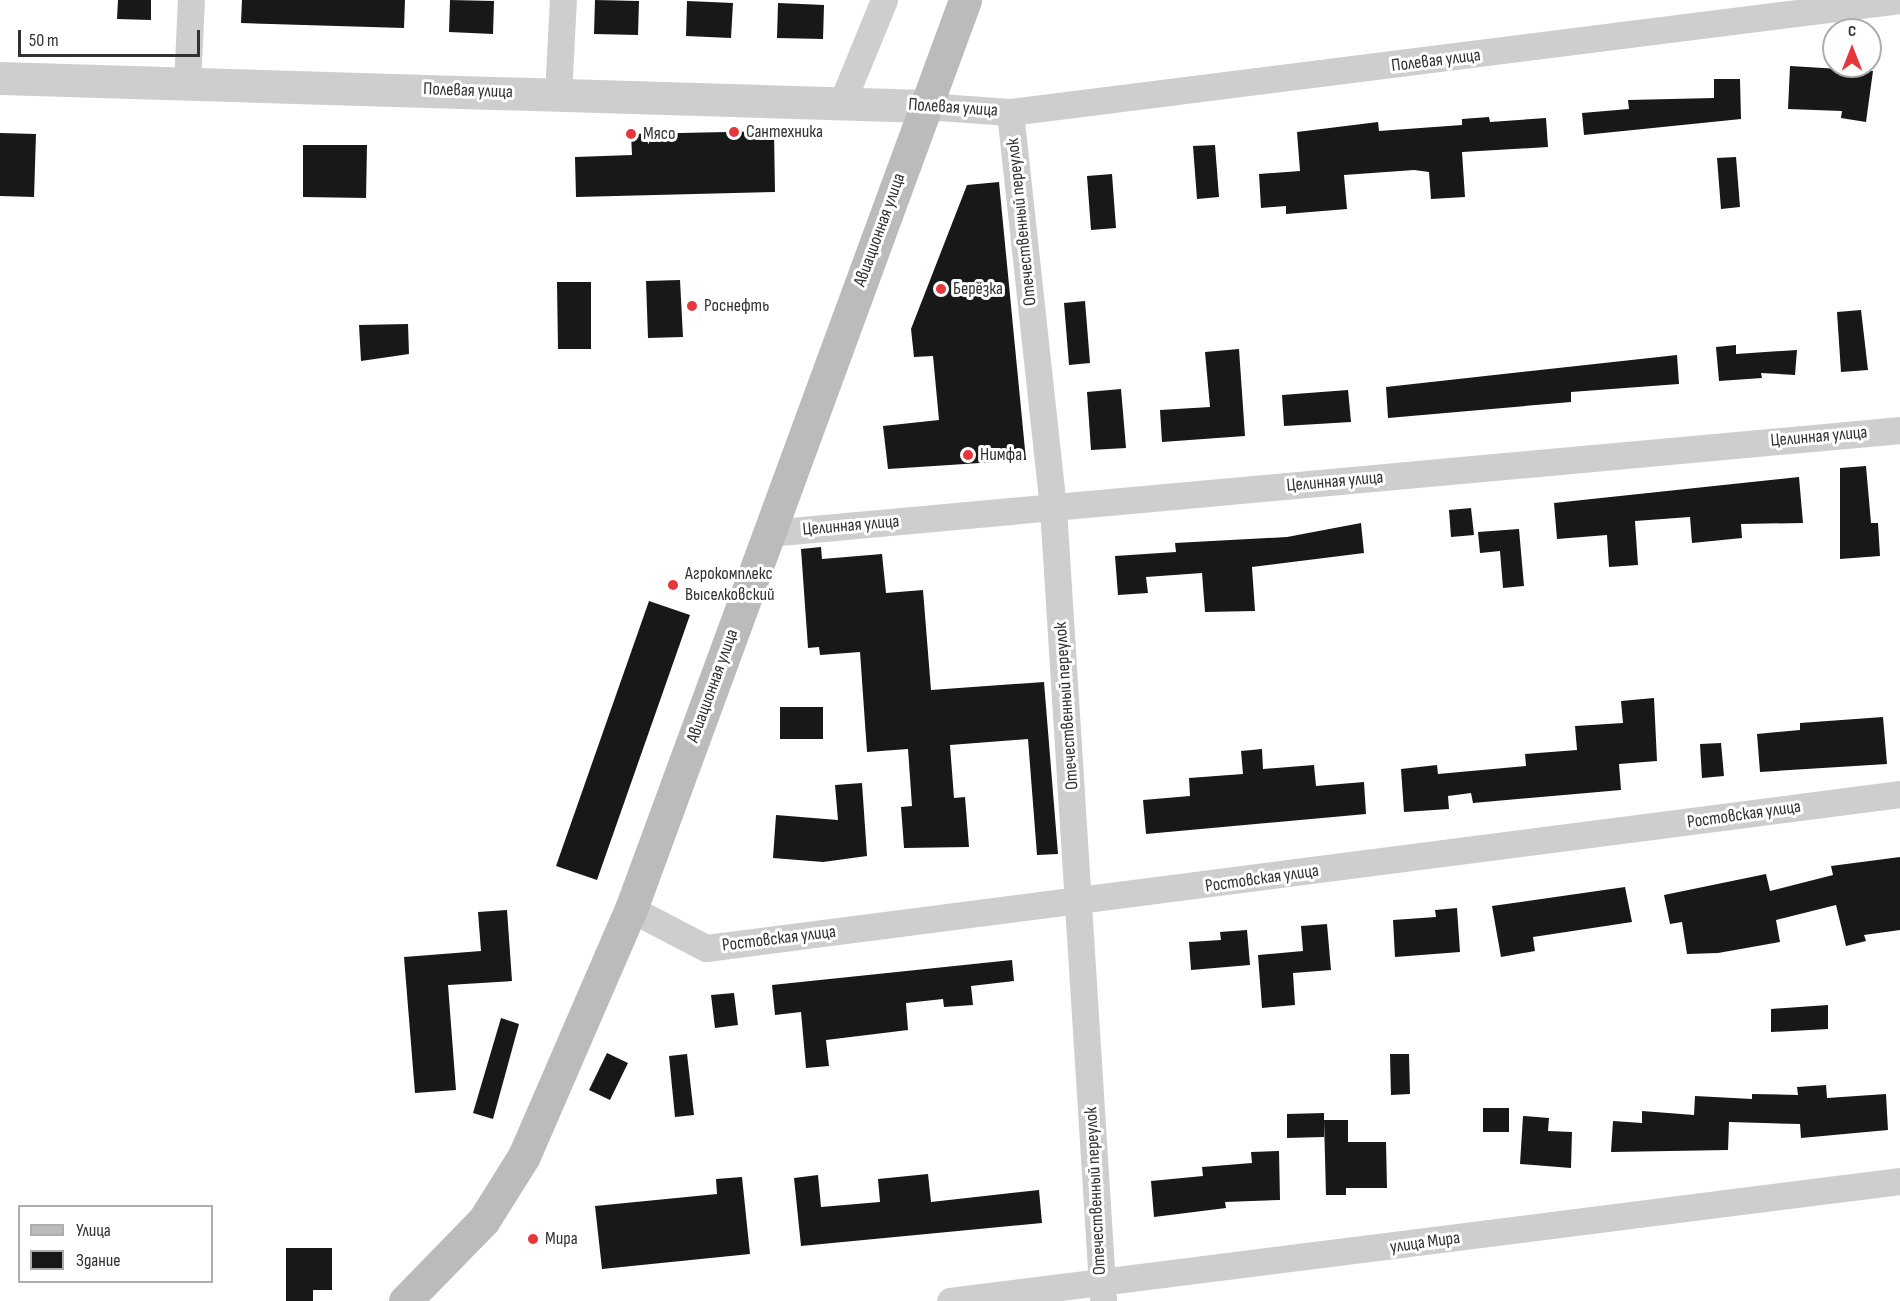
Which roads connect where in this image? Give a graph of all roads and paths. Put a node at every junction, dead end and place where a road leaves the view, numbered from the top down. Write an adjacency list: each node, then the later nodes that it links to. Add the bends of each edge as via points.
1 (190, 0): 7 (street)
2 (563, 0): 8 (street)
3 (884, 0): 9 (street)
4 (965, 0): 10 (main road, Авиационная улица)
5 (1900, 0): 11 (street, Полевая улица)
6 (0, 78): 7 (street, Полевая улица)
7 (187, 84): 8 (street, Полевая улица)
8 (558, 94): 9 (street, Полевая улица)
9 (843, 100): 10 (street, Полевая улица)
10 (925, 106): 11 (street, Полевая улица); 14 (main road, Авиационная улица)
11 (1010, 112): 13 (street, Отечественный переулок)
12 (1900, 430): 13 (street, Целинная улица)
13 (1053, 508): 14 (street, Целинная улица); 16 (street, Отечественный переулок)
14 (769, 533): 17 (main road, Авиационная улица)
15 (1900, 794): 16 (street, Ростовская улица)
16 (1081, 903): 17 (street, Ростовская улица, via 706,948); 19 (street, Отечественный переулок)
17 (632, 909): 20 (main road, Авиационная улица, via 524,1156 484,1220)
18 (1900, 1180): 19 (street, улица Мира)
19 (1102, 1293): 21 (street, улица Мира)
20 (405, 1301)
21 (950, 1301)

